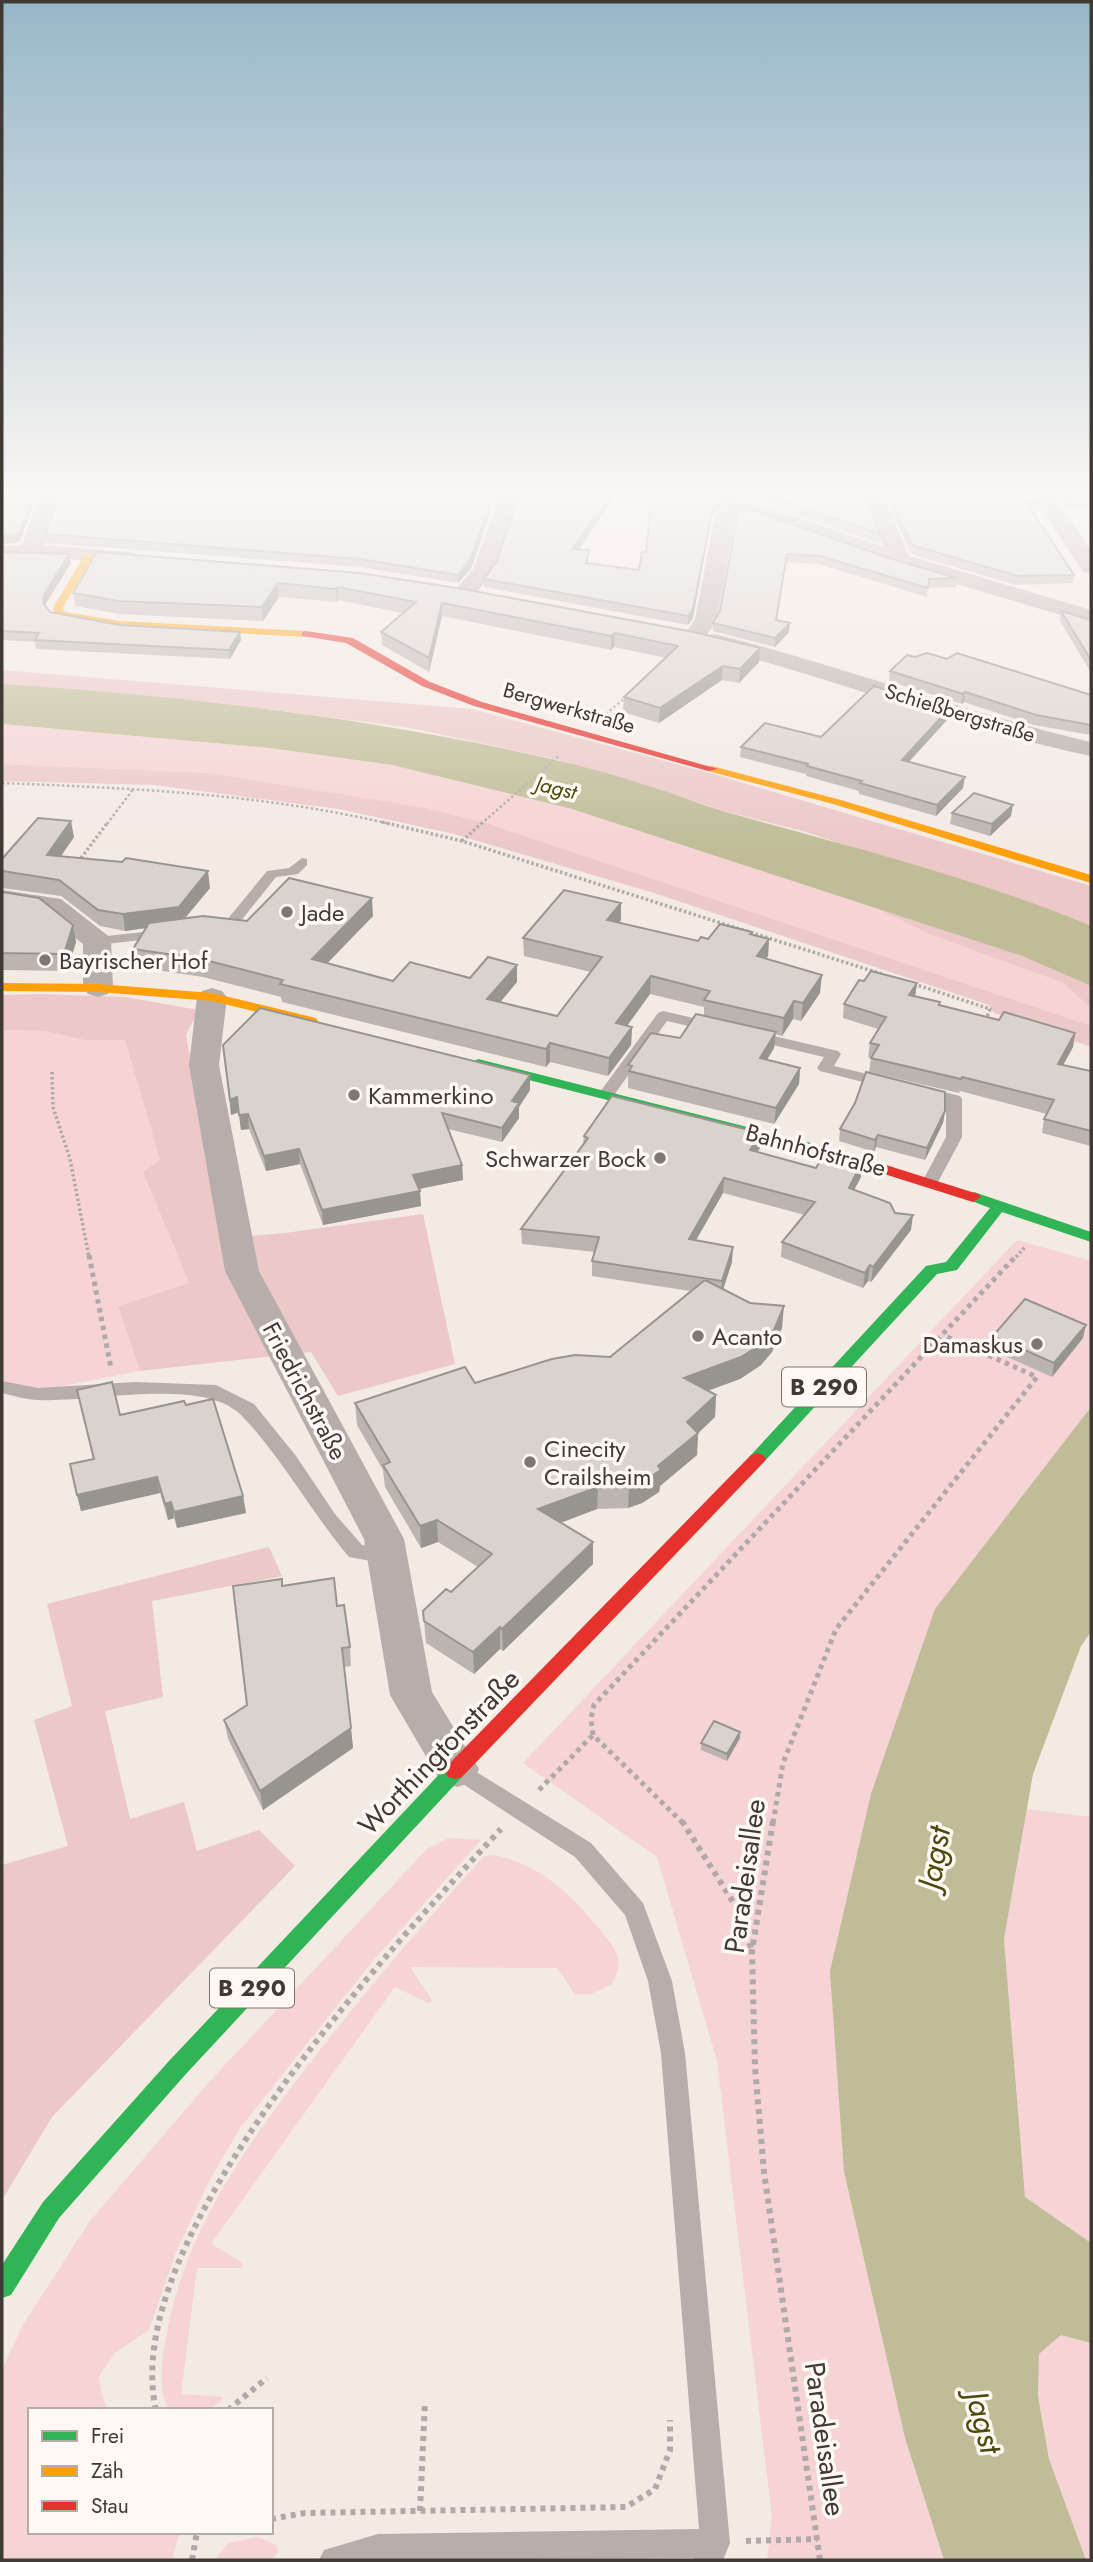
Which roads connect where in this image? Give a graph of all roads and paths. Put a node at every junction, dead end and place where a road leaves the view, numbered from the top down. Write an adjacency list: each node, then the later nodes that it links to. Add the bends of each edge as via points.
1 (60, 612): 15 (main road, Bergwerkstraße, via 120,624 342,638 426,684 478,704 837,802)
2 (707, 612): 6 (street)
3 (1073, 612): 4 (street)
4 (1091, 617)
5 (668, 631): 6 (street, Schießbergstraße)
6 (695, 636): 9 (street, Schießbergstraße, via 794,660 1013,731)
7 (629, 694): 8 (path)
8 (619, 702)
9 (1091, 749)
10 (561, 754): 13 (path)
11 (2, 783): 12 (path)
12 (135, 788): 13 (path, via 351,815); 17 (path, via 72,869)
13 (463, 841): 21 (path)
14 (302, 862): 18 (lane, via 293,871 272,874 231,924)
15 (1091, 879)
16 (2, 898): 17 (street)
17 (51, 905): 20 (street)
18 (204, 928)
19 (176, 933): 20 (lane)
20 (97, 941): 24 (street)
21 (885, 975)
22 (911, 984): 26 (path, via 990,1009)
23 (2, 987): 24 (main road)
24 (97, 988): 25 (main road)
25 (212, 998): 27 (main road); 38 (street, Friedrichstraße, via 204,1065 242,1271 384,1539)
26 (985, 1022)
27 (328, 1026)
28 (464, 1060): 30 (main road, Bahnhofstraße)
29 (52, 1072): 37 (path, via 53,1107 70,1159)
30 (606, 1095): 31 (main road, Bahnhofstraße); 31 (lane, via 663,1016 833,1055 825,1068 954,1099 954,1137)
31 (929, 1182): 32 (main road, Bahnhofstraße, via 970,1202)
32 (999, 1206): 33 (main road, Bahnhofstraße); 40 (main road, Worthingtonstraße / B 290, via 951,1266 930,1264 716,1503)
33 (1048, 1221): 34 (main road, Bahnhofstraße); 35 (path)
34 (1091, 1237)
35 (943, 1335): 39 (path, via 594,1705); 42 (path, Paradeisallee, via 1037,1377 836,1629 783,1763)
36 (3, 1386): 37 (lane, via 38,1394)
37 (115, 1390): 38 (lane, via 209,1390 247,1409 356,1552)
38 (387, 1556): 40 (street, Friedrichstraße, via 411,1695)
39 (593, 1735): 41 (path); 42 (path, via 682,1821 735,1905)
40 (457, 1769): 41 (lane); 43 (main road, Worthingtonstraße / B 290, via 51,2210)
41 (519, 1809): 46 (path, via 386,1957 254,2122 225,2167 184,2248 167,2296 153,2348 149,2386); 54 (lane, via 583,1850 635,1910 660,1981 673,2053)
42 (752, 1951): 52 (path, Paradeisallee, via 764,2172)
43 (2, 2286)
44 (267, 2378): 47 (path)
45 (425, 2401): 49 (path)
46 (155, 2408)
47 (230, 2408)
48 (670, 2412): 49 (path, via 670,2450 655,2489 626,2508)
49 (421, 2511): 50 (path, via 305,2513)
50 (273, 2519)
51 (198, 2534): 59 (path)
52 (818, 2539): 54 (path); 61 (path, Paradeisallee)
53 (648, 2552): 54 (lane); 55 (lane)
54 (712, 2552)
55 (583, 2553): 57 (lane)
56 (445, 2554): 57 (lane); 58 (lane)
57 (519, 2554)
58 (373, 2555): 60 (lane)
59 (192, 2560)
60 (334, 2560)
61 (820, 2560)

